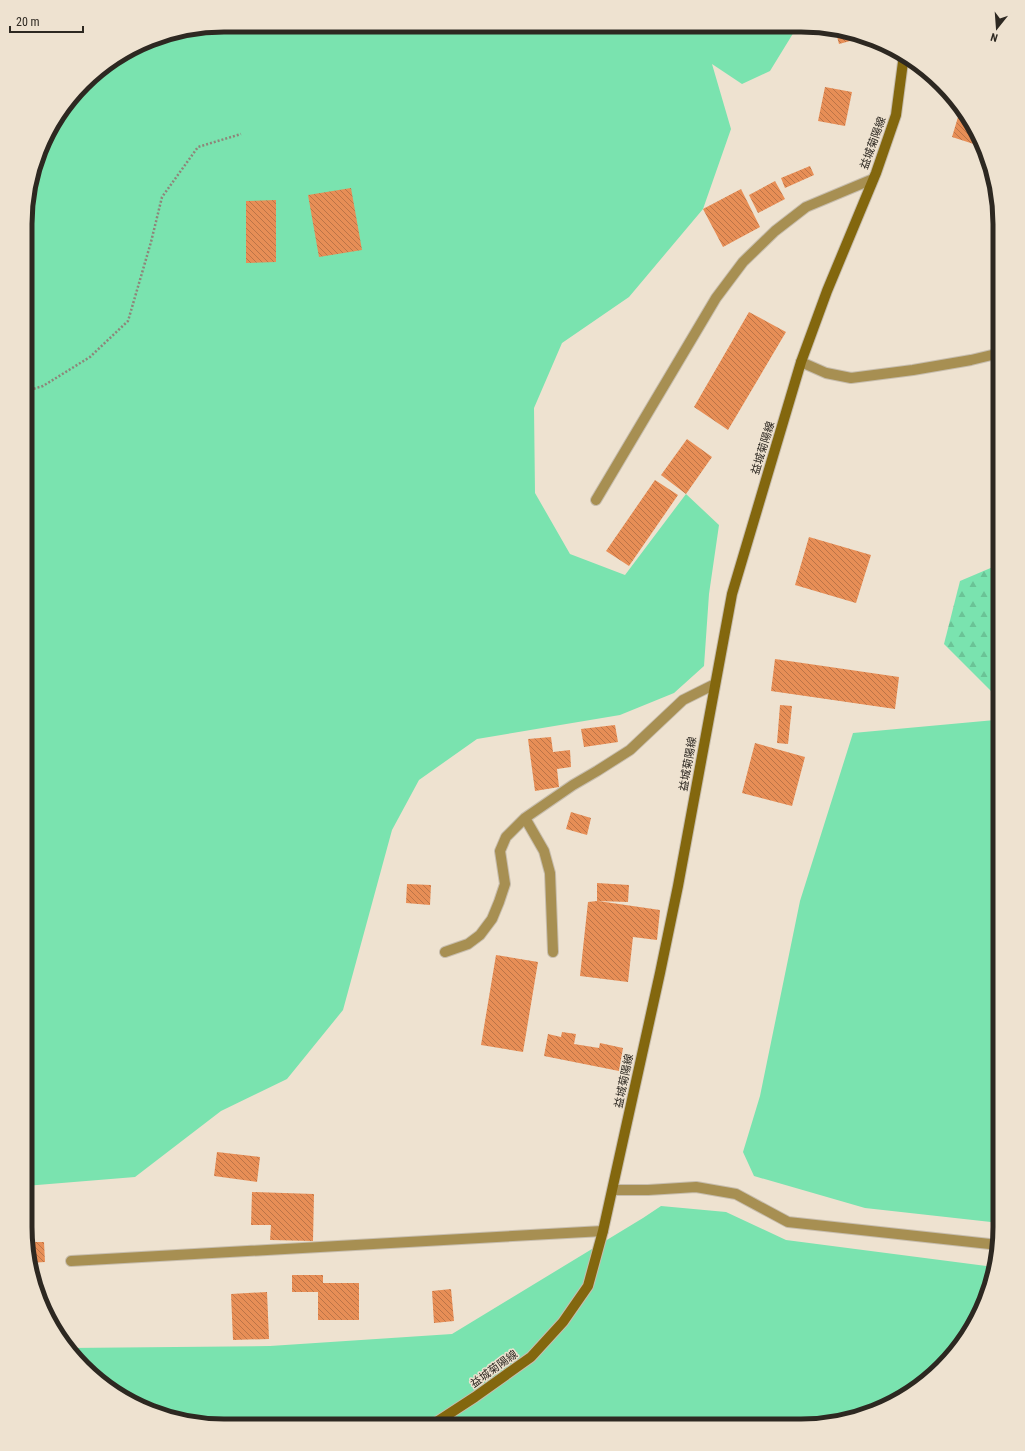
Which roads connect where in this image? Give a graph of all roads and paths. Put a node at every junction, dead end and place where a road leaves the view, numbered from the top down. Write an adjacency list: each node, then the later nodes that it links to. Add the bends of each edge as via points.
1 (903, 61): 3 (main road, 益城菊陽線, via 896,116)
2 (241, 134): 6 (path, via 198,147 162,197 128,321 90,357 43,386)
3 (873, 179): 5 (main road, 益城菊陽線); 7 (street, via 806,207 775,231 743,262 716,298)
4 (993, 355): 5 (street, via 913,370 851,378 826,374)
5 (801, 362): 8 (main road, 益城菊陽線, via 732,594)
6 (32, 389)
7 (596, 500)
8 (715, 684): 9 (street, via 683,700 630,750); 12 (main road, 益城菊陽線, via 673,908)
9 (525, 818): 10 (street, via 506,836 500,851 505,884 492,919 480,935 468,944); 11 (street, via 544,851 550,873)
10 (445, 952)
11 (553, 952)
12 (613, 1190): 13 (main road, 益城菊陽線); 14 (street, via 696,1187 736,1194 788,1222)
13 (603, 1232): 15 (street); 16 (main road, 益城菊陽線, via 588,1286 563,1322 531,1357)
14 (992, 1244)
15 (70, 1262)
16 (441, 1419)

